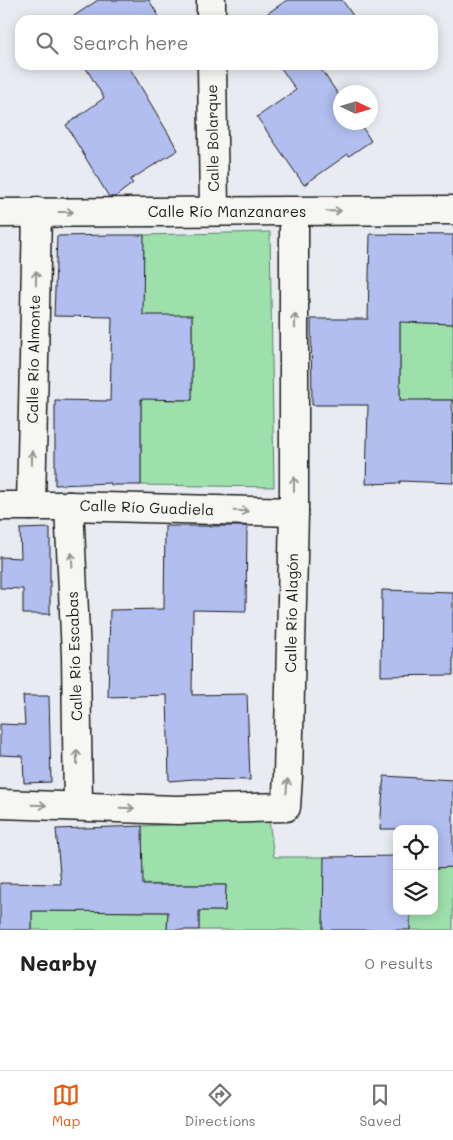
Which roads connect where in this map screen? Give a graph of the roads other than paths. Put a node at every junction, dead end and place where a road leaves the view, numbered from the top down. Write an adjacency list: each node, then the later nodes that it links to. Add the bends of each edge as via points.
1 (211, 0): 2 (street)
2 (211, 15)
3 (212, 70): 5 (street, Calle Bolarque)
4 (453, 210): 7 (street, Calle Río Manzanares, one-way to 4)
5 (214, 211): 6 (street, Calle Río Manzanares, one-way to 5); 7 (street, Calle Río Manzanares)
6 (37, 212): 8 (street, Calle Río Manzanares); 10 (street, Calle Río Almonte, one-way to 6)
7 (294, 212): 12 (street, Calle Río Alagón, one-way to 7)
8 (0, 213)
9 (0, 506): 10 (street, Calle Río Guadiela)
10 (30, 506): 11 (street, Calle Río Guadiela)
11 (70, 506): 12 (street, Calle Río Guadiela, one-way to 12); 14 (street, Calle Río Escabas, one-way to 11)
12 (294, 512): 14 (street, Calle Río Alagón, one-way to 12, via 177,810 286,807)
13 (0, 804): 14 (street, one-way to 14)
14 (78, 806)

